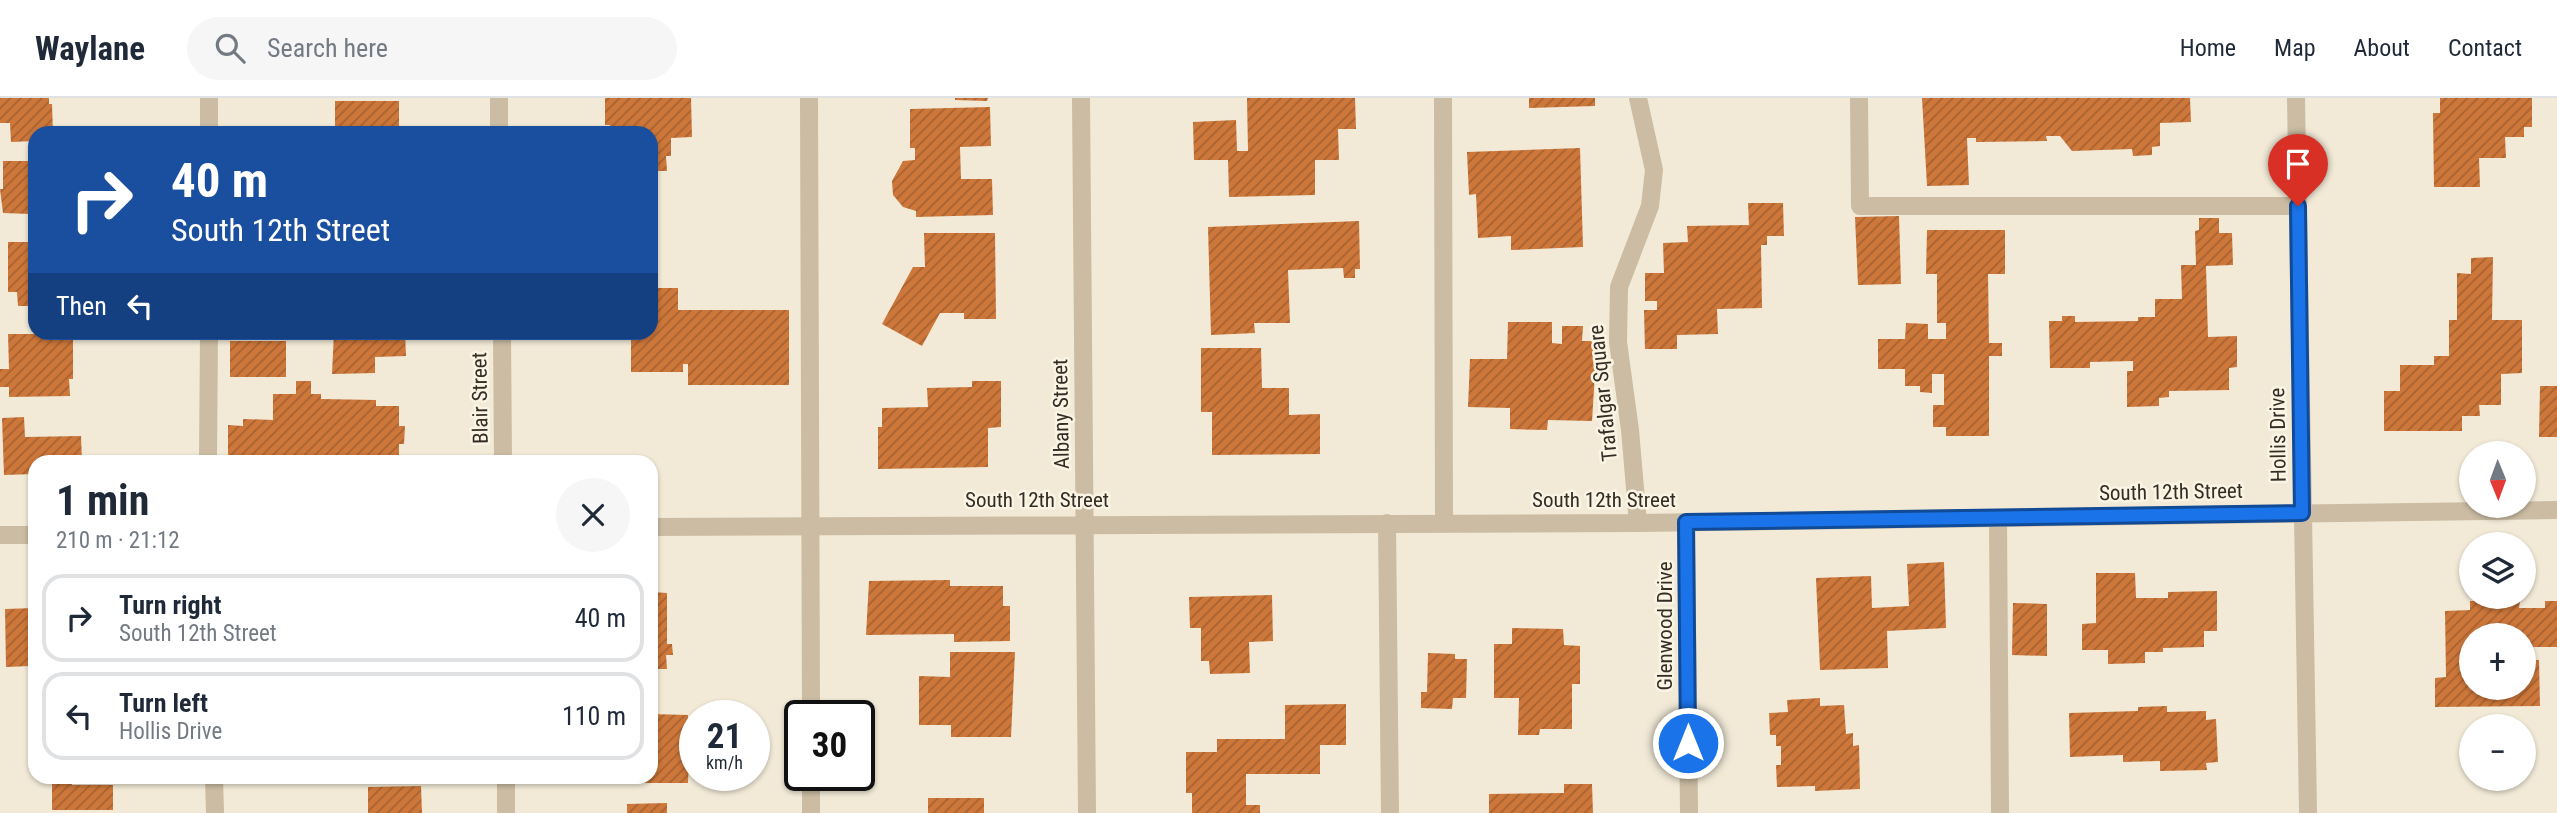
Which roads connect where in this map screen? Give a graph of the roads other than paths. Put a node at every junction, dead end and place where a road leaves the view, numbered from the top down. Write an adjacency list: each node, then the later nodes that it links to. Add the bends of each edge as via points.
1 (209, 98): 9 (street)
2 (499, 98): 10 (street)
3 (808, 98): 24 (street)
4 (1081, 98): 20 (street, Albany Street)
5 (1443, 98): 22 (street)
6 (1638, 98): 23 (street, Trafalgar Square, via 1654,170 1650,206 1619,287 1618,342)
7 (1859, 98): 11 (street, via 1860,206)
8 (2296, 98): 11 (street, Hollis Drive)
9 (209, 126)
10 (499, 126)
11 (2298, 206): 17 (street, Hollis Drive)
12 (208, 340): 14 (street)
13 (502, 340): 15 (street, Blair Street)
14 (208, 455)
15 (503, 455)
16 (2557, 510): 17 (street, South 12th Street)
17 (2302, 513): 18 (street, South 12th Street); 39 (street, Hollis Drive)
18 (1998, 518): 19 (street, South 12th Street); 38 (street)
19 (1686, 522): 23 (street, South 12th Street); 37 (street, Glenwood Drive)
20 (1084, 523): 21 (street, South 12th Street); 24 (street, South 12th Street); 35 (street, Albany Street)
21 (1387, 523): 22 (street, South 12th Street); 36 (street)
22 (1444, 523): 23 (street, South 12th Street)
23 (1637, 523)
24 (810, 525): 25 (street, South 12th Street); 28 (street)
25 (658, 527)
26 (0, 535): 27 (street)
27 (28, 535)
28 (811, 700)
29 (215, 784): 32 (street)
30 (506, 784): 33 (street)
31 (811, 791): 34 (street)
32 (215, 813)
33 (506, 813)
34 (811, 813)
35 (1087, 813)
36 (1390, 813)
37 (1689, 813)
38 (2000, 813)
39 (2308, 813)

